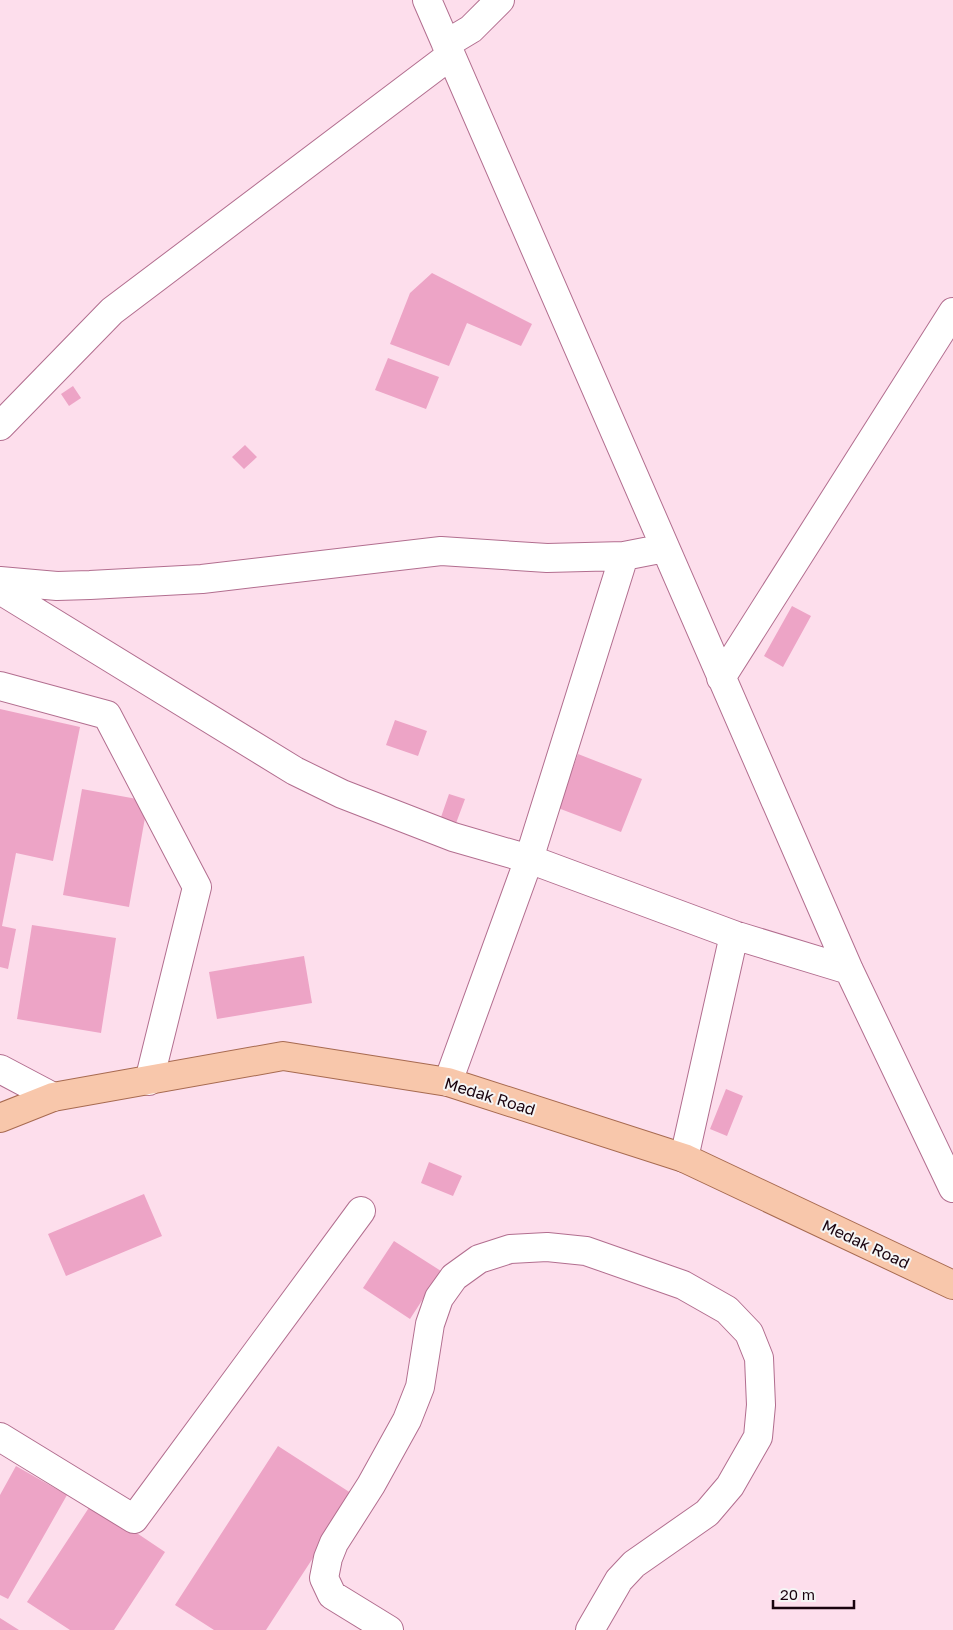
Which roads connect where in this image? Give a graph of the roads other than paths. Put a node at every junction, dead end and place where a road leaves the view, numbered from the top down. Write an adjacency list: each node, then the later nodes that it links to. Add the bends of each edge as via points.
1 (427, 0): 3 (street)
2 (500, 0): 3 (street)
3 (449, 49): 5 (street, via 112,311); 6 (street)
4 (953, 312): 10 (street)
5 (0, 426)
6 (665, 548): 7 (street); 10 (street)
7 (624, 556): 8 (street, via 547,558 441,551 202,579 57,586); 12 (street)
8 (0, 581)
9 (0, 590): 12 (street, via 295,771 342,794 453,837)
10 (721, 678): 14 (street)
11 (0, 686): 16 (street, via 107,715 197,887)
12 (529, 859): 13 (street); 17 (street)
13 (734, 936): 14 (street); 20 (street)
14 (849, 970): 21 (street)
15 (0, 1069): 18 (street)
16 (150, 1081): 17 (main road, Medak Road, via 283,1056); 18 (main road, Medak Road)
17 (448, 1082): 20 (main road, Medak Road)
18 (53, 1097): 19 (main road, Medak Road)
19 (0, 1118)
20 (684, 1158): 23 (main road, Medak Road)
21 (953, 1188)
22 (361, 1212): 24 (street, via 134,1519)
23 (953, 1285)
24 (0, 1437)
25 (389, 1630): 26 (street, via 332,1595 324,1578 331,1550 407,1420 420,1387 430,1324 439,1298 454,1277 479,1258 510,1249 547,1247 586,1251 683,1285 727,1310 748,1333 759,1358 761,1405 758,1437 730,1486 707,1513 634,1564 619,1580)
26 (590, 1630)

